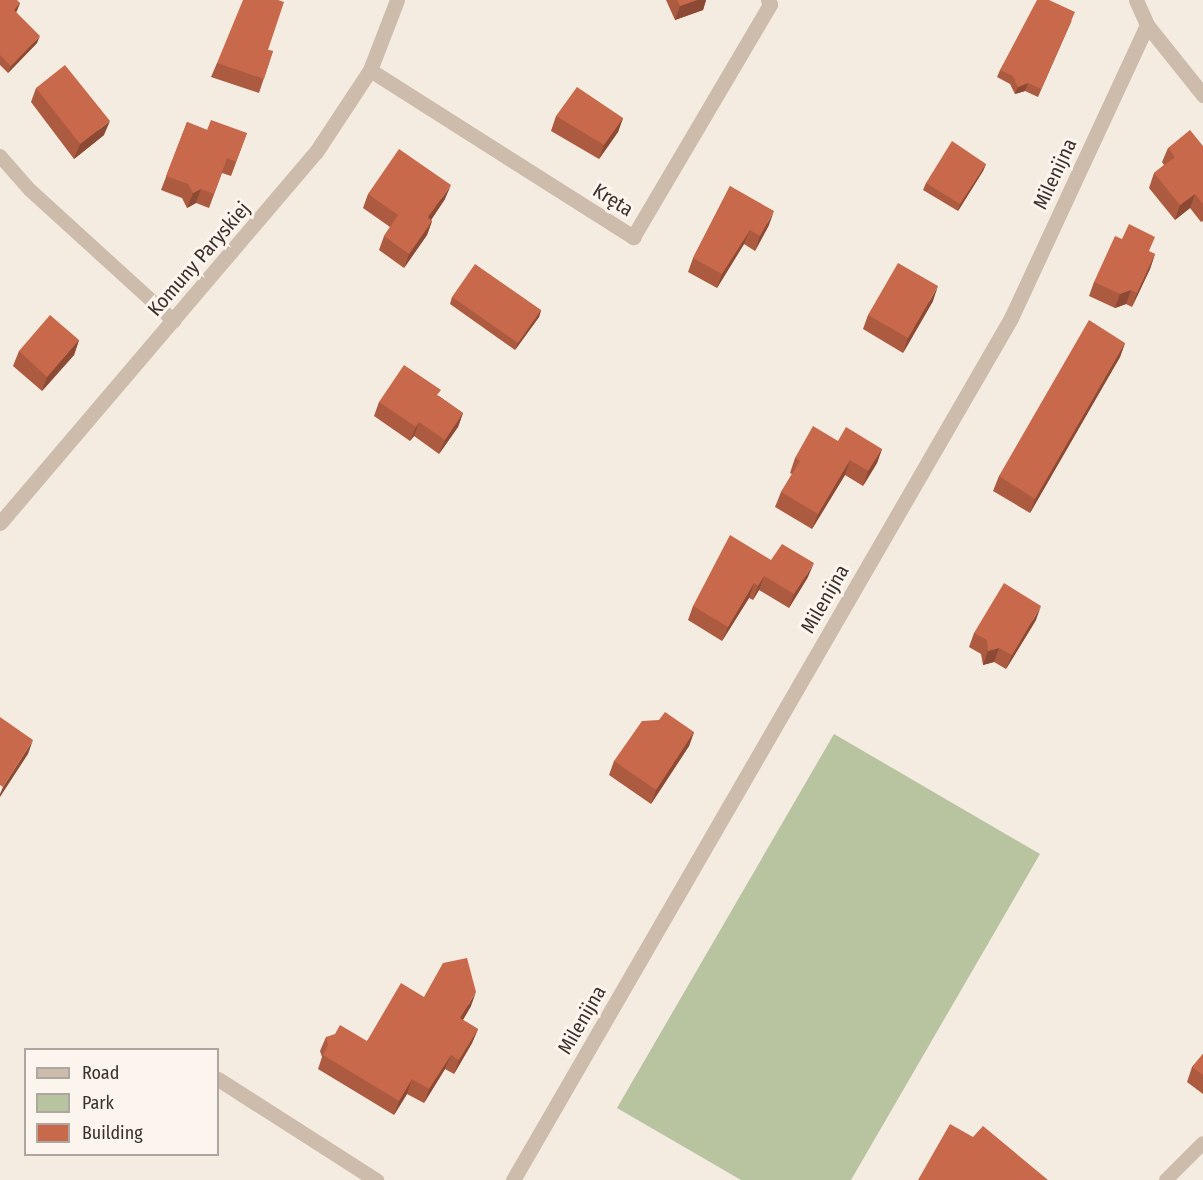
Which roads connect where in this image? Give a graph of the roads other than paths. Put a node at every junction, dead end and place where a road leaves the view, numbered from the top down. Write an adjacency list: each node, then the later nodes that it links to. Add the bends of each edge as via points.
1 (397, 0): 5 (street, Komuny Paryskiej)
2 (768, 0): 5 (street, Kręta, via 770,4 633,237)
3 (1136, 0): 4 (street)
4 (1147, 25): 6 (street); 13 (street, Milenijna, via 1011,318)
5 (370, 70): 8 (street, Komuny Paryskiej, via 316,152)
6 (1203, 95)
7 (0, 156): 8 (lane, via 30,190)
8 (174, 321): 9 (street, Komuny Paryskiej)
9 (0, 523)
10 (219, 1080): 12 (street)
11 (1203, 1143): 14 (lane)
12 (376, 1180)
13 (513, 1180)
14 (1166, 1180)

